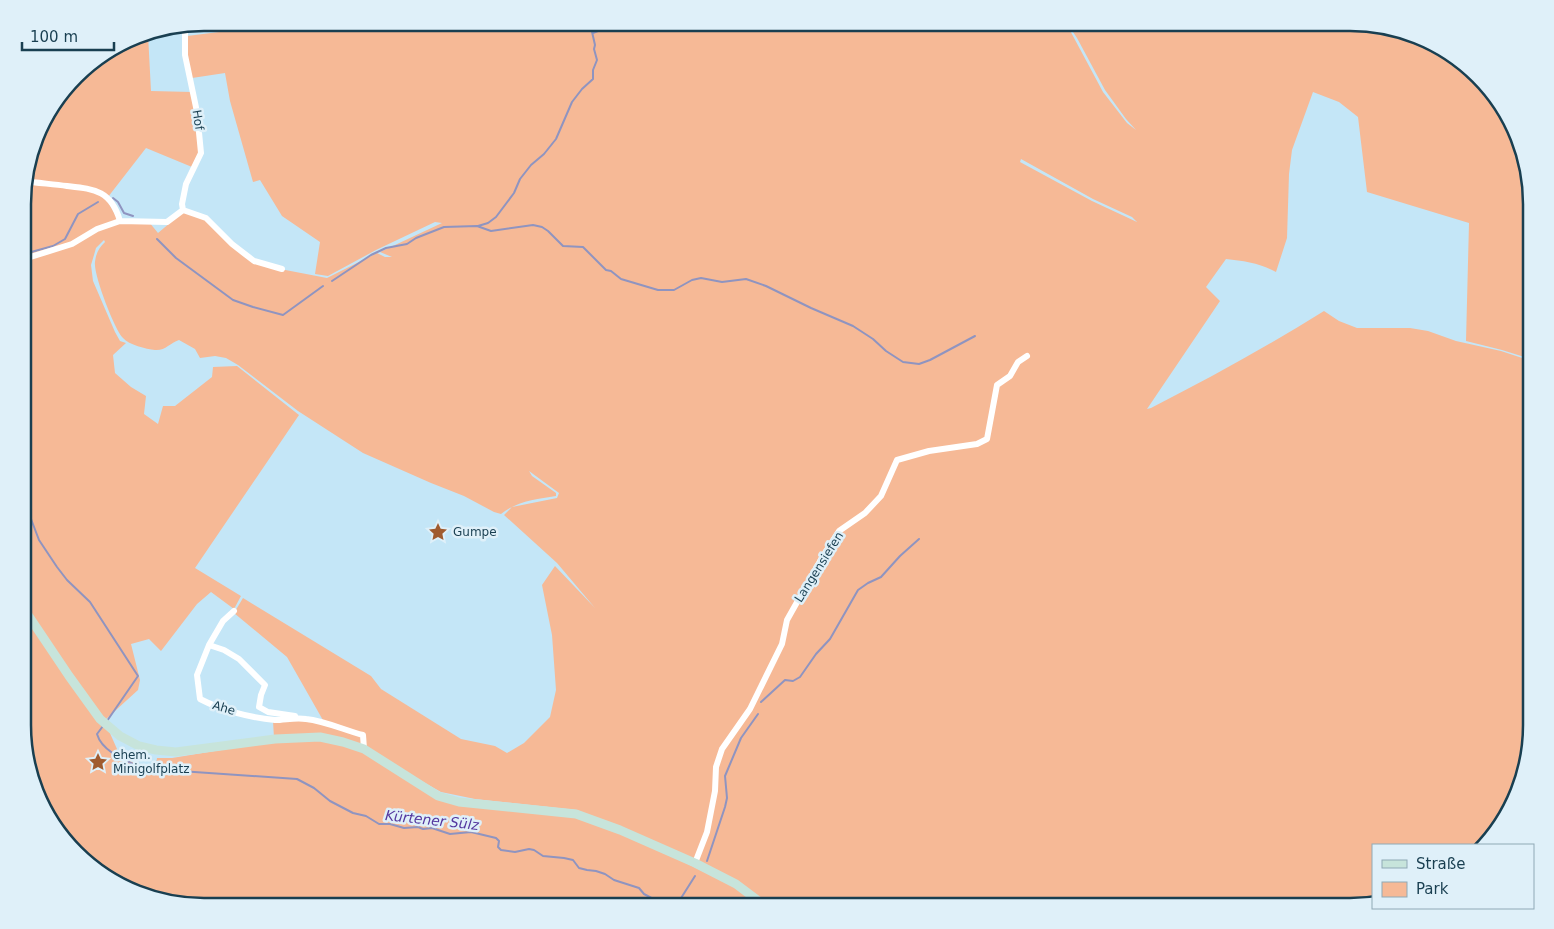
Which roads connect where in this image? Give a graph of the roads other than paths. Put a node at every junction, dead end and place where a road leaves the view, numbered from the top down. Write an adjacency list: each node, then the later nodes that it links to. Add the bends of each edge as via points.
1 (185, 33): 3 (street, Hof, via 185,56 197,112 201,153 186,184)
2 (33, 182): 4 (street, via 88,187 98,191 107,197)
3 (183, 210): 4 (street, via 167,222); 6 (street, via 206,218 254,261)
4 (120, 221): 5 (street, via 97,228 72,244)
5 (31, 257)
6 (282, 268)
7 (1028, 356): 13 (street, Langensiefen, via 1018,362 1010,376 997,386 988,439 897,460 882,496 839,531 787,620 782,644 750,709 722,749 716,767 707,832)
8 (234, 611): 10 (street, Ahe, via 223,621)
9 (31, 619): 12 (main road, via 100,719 111,730 139,746 181,752 275,739 320,737)
10 (209, 645): 11 (street, Ahe, via 239,659 265,685 258,707 268,712); 11 (street, Ahe, via 197,675 200,699 274,720)
11 (305, 718): 12 (street, Ahe, via 362,735)
12 (364, 750): 13 (main road, via 438,796 459,802 576,814)
13 (695, 863): 14 (main road, via 736,884)
14 (754, 898)

